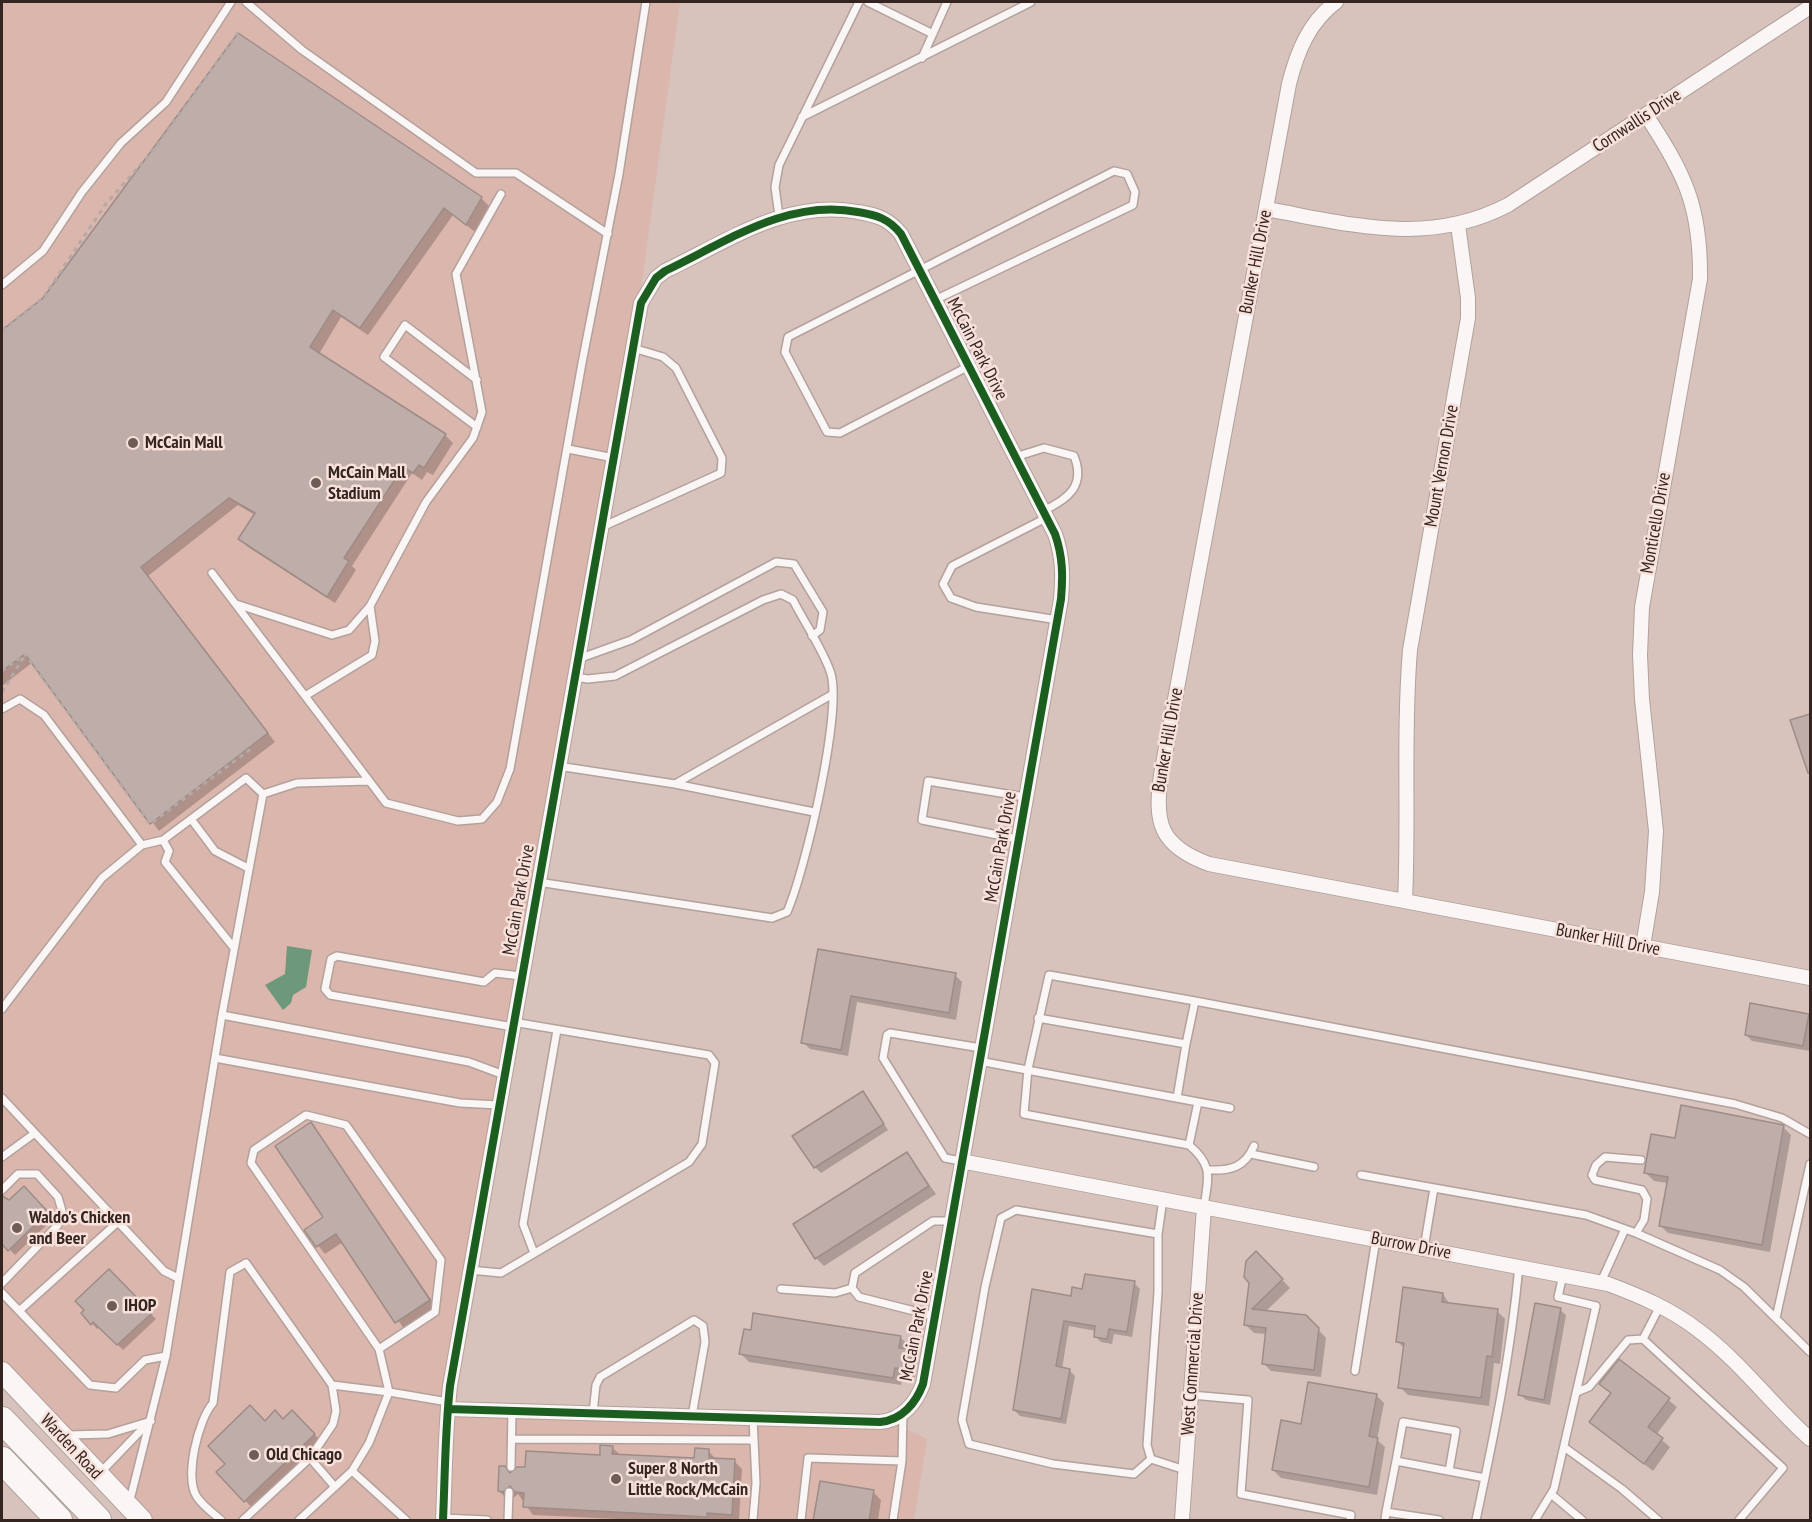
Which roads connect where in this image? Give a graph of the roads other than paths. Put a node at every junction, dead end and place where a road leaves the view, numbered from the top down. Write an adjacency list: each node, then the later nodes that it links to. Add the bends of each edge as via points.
1 (231, 2): 20 (lane, via 166,102 121,143 43,251)
2 (246, 2): 18 (lane, via 302,50 476,173 516,173)
3 (646, 2): 18 (lane)
4 (859, 2): 13 (lane)
5 (868, 2): 10 (lane)
6 (947, 2): 10 (lane)
7 (1031, 2): 11 (lane)
8 (1336, 2): 15 (street, Bunker Hill Drive, via 1313,27 1296,59)
9 (1810, 7): 12 (street, Cornwallis Drive)
10 (933, 33): 11 (lane)
11 (922, 58): 13 (lane)
12 (1646, 115): 17 (street, Cornwallis Drive, via 1508,205); 54 (street, Monticello Drive, via 1688,188 1698,221 1700,279 1642,607 1642,699 1656,831)
13 (802, 117): 16 (lane, via 776,175)
14 (501, 194): 24 (lane, via 456,274)
15 (1266, 209): 17 (street, via 1401,231); 53 (street, Bunker Hill Drive, via 1161,775 1159,819 1166,836 1185,856)
16 (779, 216): 19 (street, McCain Park Drive, via 825,207 875,215 893,224); 22 (street, McCain Park Drive, via 656,278 641,303)
17 (1458, 225): 53 (street, Mount Vernon Drive, via 1468,318 1410,650)
18 (608, 234): 26 (lane)
19 (920, 272): 21 (street, McCain Park Drive); 21 (lane, via 1114,171 1126,174 1135,192 1133,205); 23 (lane, via 788,337 785,352 827,432 840,433)
20 (2, 285)
21 (935, 300): 23 (street, McCain Park Drive)
22 (633, 348): 27 (street, McCain Park Drive); 30 (lane, via 663,357 676,368 722,458 720,473)
23 (969, 366): 28 (street, McCain Park Drive)
24 (477, 380): 25 (lane, via 482,411); 25 (lane, via 405,325 384,357)
25 (477, 427): 33 (lane, via 426,501)
26 (568, 449): 27 (lane); 42 (lane, via 510,769 496,802 482,819 458,821 386,803)
27 (614, 458): 30 (street, McCain Park Drive)
28 (1015, 458): 29 (street, McCain Park Drive); 29 (lane, via 1044,448 1074,456 1078,468 1074,488)
29 (1045, 514): 34 (street, McCain Park Drive, via 1062,555); 34 (lane, via 951,566 943,584 951,598 976,607)
30 (601, 527): 36 (street, McCain Park Drive)
31 (212, 573): 32 (lane)
32 (235, 603): 33 (lane, via 332,635 349,630); 39 (lane)
33 (370, 606): 39 (lane, via 375,641 372,655)
34 (1058, 620): 45 (street, McCain Park Drive)
35 (812, 636): 36 (lane, via 820,630 823,612 794,564 776,562 632,640); 37 (lane, via 793,600 781,594 615,676 588,680); 38 (lane, via 831,673)
36 (578, 659): 37 (street, McCain Park Drive)
37 (574, 676): 41 (street, McCain Park Drive)
38 (833, 694): 43 (lane); 46 (lane)
39 (305, 696): 42 (lane)
40 (2, 709): 50 (lane, via 20,699 44,716)
41 (558, 766): 43 (lane); 52 (street, McCain Park Drive)
42 (369, 781): 44 (lane, via 297,783)
43 (675, 784): 46 (lane)
44 (263, 794): 47 (lane, via 246,778); 51 (lane)
45 (1025, 797): 48 (street, McCain Park Drive); 48 (lane, via 928,781 922,820)
46 (814, 812): 52 (lane, via 797,889 787,912 772,918)
47 (191, 819): 49 (lane); 51 (lane, via 215,851)
48 (1018, 839): 65 (street, McCain Park Drive)
49 (163, 840): 50 (lane); 55 (lane, via 169,851 165,862)
50 (142, 845): 59 (lane, via 102,878)
51 (248, 868): 55 (lane)
52 (537, 882): 56 (street, McCain Park Drive)
53 (1405, 902): 54 (street, Bunker Hill Drive)
54 (1643, 946): 57 (street, Bunker Hill Drive)
55 (234, 948): 60 (lane)
56 (521, 976): 62 (street, McCain Park Drive); 62 (lane, via 495,973 484,982 337,956 332,959 325,989 330,995)
57 (1810, 978)
58 (1195, 1001): 61 (lane, via 1048,975); 64 (lane); 75 (lane, via 1735,1104 1782,1118)
59 (2, 1009)
60 (222, 1015): 66 (lane); 68 (lane, via 469,1062)
61 (1038, 1018): 64 (lane); 67 (lane)
62 (513, 1024): 63 (lane); 68 (street, McCain Park Drive)
63 (557, 1030): 97 (lane, via 523,1224); 97 (lane, via 709,1055 715,1063 702,1144 689,1161)
64 (1186, 1044): 70 (lane)
65 (980, 1054): 67 (lane); 81 (street, McCain Park Drive); 81 (lane, via 886,1035 883,1058 945,1158)
66 (215, 1058): 72 (lane, via 460,1103); 101 (lane)
67 (1028, 1069): 70 (lane); 76 (lane, via 1024,1114)
68 (504, 1075): 72 (street, McCain Park Drive)
69 (2, 1098): 74 (lane)
70 (1176, 1098): 71 (lane)
71 (1198, 1102): 73 (lane); 76 (lane)
72 (499, 1105): 99 (street, McCain Park Drive)
73 (1230, 1108)
74 (35, 1133): 79 (lane); 91 (lane)
75 (1810, 1134)
76 (1189, 1145): 84 (lane, via 1202,1156)
77 (1254, 1146): 78 (lane)
78 (1251, 1155): 83 (lane); 84 (lane, via 1238,1167)
79 (2, 1156)
80 (1641, 1160): 94 (lane, via 1605,1157 1592,1175 1595,1180 1642,1190 1647,1199 1644,1220)
81 (961, 1161): 88 (street, Burrow Drive); 90 (street, McCain Park Drive)
82 (1810, 1164): 110 (lane)
83 (1314, 1167)
84 (1209, 1170): 89 (lane)
85 (1361, 1175): 86 (lane)
86 (1434, 1188): 92 (lane, via 1586,1215); 96 (lane)
87 (2, 1190): 103 (lane, via 18,1174 37,1174 58,1197 62,1211 58,1225)
88 (1163, 1199): 89 (street, Burrow Drive); 93 (lane)
89 (1204, 1207): 95 (street, Burrow Drive); 120 (street, West Commercial Drive)
90 (951, 1221): 104 (lane, via 933,1221 855,1273); 109 (street, McCain Park Drive)
91 (118, 1222): 101 (lane, via 164,1271); 108 (lane)
92 (1625, 1229): 94 (lane); 102 (lane)
93 (1158, 1233): 135 (lane); 135 (lane, via 1016,1210 1001,1218 962,1420 969,1444 1053,1464 1134,1474)
94 (1636, 1233): 110 (lane, via 1719,1270 1744,1287)
95 (1376, 1239): 96 (street, Burrow Drive); 115 (lane)
96 (1424, 1248): 98 (street, Burrow Drive)
97 (534, 1253): 99 (lane, via 501,1273)
98 (1519, 1266): 100 (street, Burrow Drive); 144 (lane, via 1503,1396)
99 (470, 1270): 121 (street, McCain Park Drive)
100 (1563, 1275): 102 (street, Burrow Drive); 119 (lane, via 1558,1297 1596,1306)
101 (178, 1278): 114 (lane)
102 (1601, 1282): 107 (street, Burrow Drive)
103 (2, 1283)
104 (852, 1288): 105 (lane, via 836,1293); 109 (lane, via 859,1297)
105 (781, 1290)
106 (2, 1293): 108 (lane)
107 (1660, 1306): 111 (lane); 131 (street, Burrow Drive, via 1699,1330 1724,1352)
108 (19, 1311): 114 (lane, via 90,1385 116,1388 145,1360)
109 (934, 1316): 124 (street, McCain Park Drive, via 923,1384)
110 (1776, 1318): 113 (lane)
111 (1643, 1339): 119 (lane, via 1628,1340 1589,1387); 170 (lane, via 1783,1468)
112 (379, 1349): 112 (lane, via 251,1163 254,1150 306,1115 346,1125 441,1260 435,1312); 118 (lane)
113 (1810, 1352)
114 (166, 1356): 128 (lane)
115 (1355, 1371)
116 (2, 1372): 129 (main road, Warden Road)
117 (332, 1385): 118 (lane); 134 (lane, via 336,1411 333,1424); 153 (lane, via 246,1263 230,1272 213,1403 204,1413 194,1447 194,1490)
118 (389, 1392): 121 (lane); 141 (lane, via 369,1443)
119 (1577, 1392): 133 (lane)
120 (1191, 1395): 140 (street, West Commercial Drive); 163 (lane, via 1248,1400 1241,1494 1352,1515)
121 (448, 1405): 122 (street); 150 (street, McCain Park Drive)
122 (512, 1411): 123 (street); 130 (lane)
123 (593, 1413): 125 (street); 125 (lane, via 600,1377 694,1320 703,1326 705,1342)
124 (903, 1413): 126 (street, via 880,1422); 137 (lane)
125 (692, 1416): 126 (street)
126 (753, 1418): 132 (lane)
127 (2, 1420): 152 (highway)
128 (151, 1420): 129 (lane, via 108,1434); 143 (lane); 149 (lane)
129 (61, 1435): 143 (main road, Warden Road)
130 (512, 1439): 132 (lane); 139 (lane)
131 (1810, 1439)
132 (754, 1440): 159 (lane)
133 (1564, 1447): 147 (lane); 169 (lane)
134 (310, 1458): 145 (lane); 154 (lane)
135 (1150, 1459): 140 (lane)
136 (2, 1460): 151 (highway)
137 (902, 1461): 160 (lane, via 808,1458); 161 (lane)
138 (1396, 1461): 142 (lane); 142 (lane, via 1403,1422 1456,1431); 148 (lane)
139 (511, 1467)
140 (1185, 1470): 162 (street, West Commercial Drive)
141 (352, 1471): 145 (lane); 156 (lane)
142 (1449, 1471): 144 (lane)
143 (97, 1476): 149 (main road, Warden Road)
144 (1485, 1478): 166 (lane)
145 (335, 1487): 155 (lane)
146 (509, 1492): 158 (lane)
147 (1551, 1494): 167 (lane); 168 (lane)
148 (1386, 1512): 164 (lane); 165 (lane)
149 (135, 1514)
150 (443, 1519): 157 (lane)
151 (59, 1521)
152 (98, 1521)
153 (221, 1521)
154 (243, 1521)
155 (299, 1521)
156 (406, 1521)
157 (487, 1521)
158 (508, 1521)
159 (753, 1521)
160 (801, 1521)
161 (893, 1521)
162 (1182, 1521)
163 (1350, 1521)
164 (1384, 1521)
165 (1440, 1521)
166 (1476, 1521)
167 (1535, 1521)
168 (1582, 1521)
169 (1658, 1521)
170 (1739, 1521)

